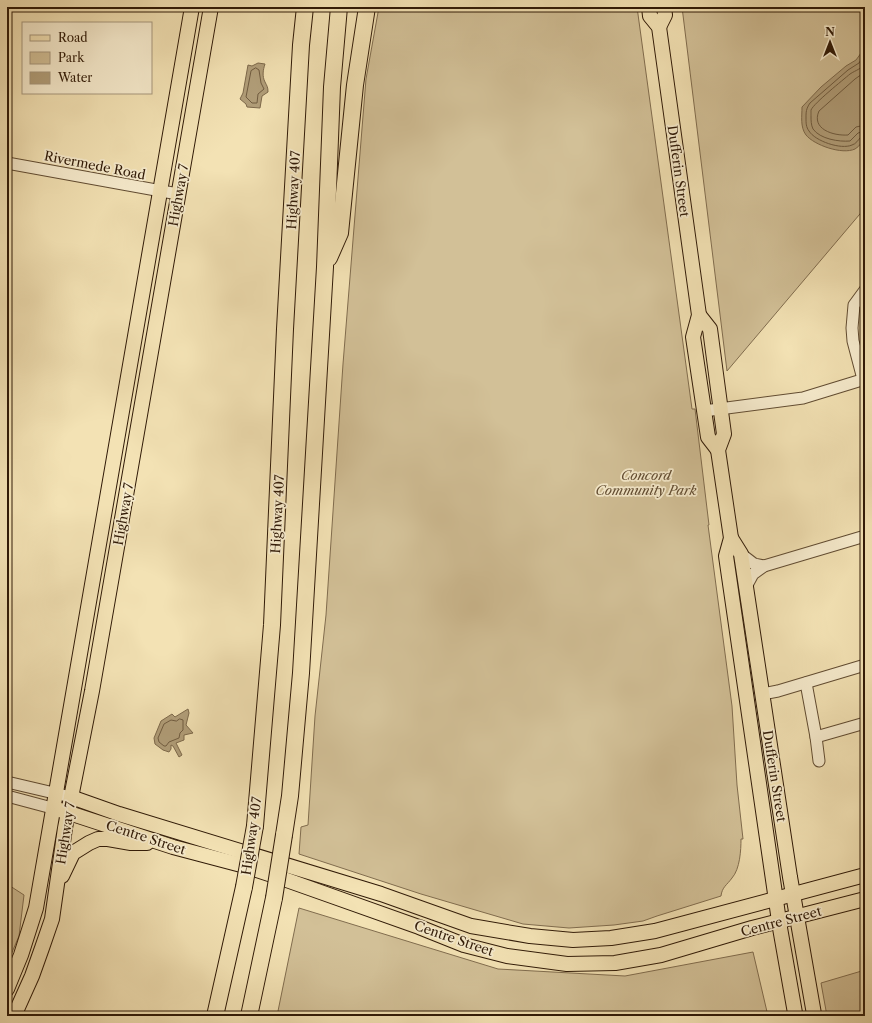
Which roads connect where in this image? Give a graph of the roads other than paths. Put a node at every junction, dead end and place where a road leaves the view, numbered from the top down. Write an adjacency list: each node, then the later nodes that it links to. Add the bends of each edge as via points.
1 (192, 7): 10 (main road, Highway 7)
2 (211, 7): 11 (main road, Highway 7)
3 (305, 7): 44 (highway, Highway 407, bridge, via 285,329 272,625 255,826)
4 (339, 7): 12 (highway, via 332,87)
5 (367, 7): 12 (highway, via 355,85 340,233)
6 (649, 7): 8 (main road, Dufferin Street, via 650,16)
7 (664, 7): 8 (main road, Dufferin Street, via 665,15)
8 (659, 27): 14 (main road, Dufferin Street)
9 (7, 163): 10 (street, Rivermede Road)
10 (159, 192): 11 (street, Rivermede Road); 31 (main road, Highway 7)
11 (178, 194): 33 (main road, Highway 7, via 92,691)
12 (325, 267): 45 (highway, bridge, via 301,673 290,796 274,898)
13 (865, 290): 15 (street, via 854,305 852,328 852,341)
14 (699, 315): 16 (main road, Dufferin Street, via 710,329); 17 (main road, Dufferin Street, via 693,337)
15 (864, 379): 16 (street, via 803,398)
16 (720, 408): 17 (street); 18 (main road, Dufferin Street, via 724,434)
17 (704, 411): 18 (main road, Dufferin Street, via 708,437)
18 (718, 450): 20 (main road, Dufferin Street)
19 (865, 536): 22 (street)
20 (731, 538): 21 (main road, Dufferin Street); 40 (main road, Dufferin Street, via 726,556 749,710)
21 (741, 554): 22 (street, via 754,564); 23 (main road, Dufferin Street)
22 (764, 566): 23 (street, via 752,574)
23 (746, 587): 26 (main road, Dufferin Street)
24 (865, 665): 25 (street)
25 (806, 683): 26 (street); 28 (street)
26 (762, 694): 40 (main road, Dufferin Street)
27 (865, 722): 28 (street)
28 (816, 737): 29 (street)
29 (819, 761)
30 (7, 782): 31 (street)
31 (55, 793): 33 (street); 34 (main road, Highway 7)
32 (7, 796): 34 (street)
33 (70, 797): 35 (main road, Highway 7); 40 (main road, Centre Street, via 381,894 471,926 530,936 573,940 611,938 656,931)
34 (52, 808): 35 (main road, Centre Street); 42 (main road, Highway 7, via 36,908)
35 (68, 812): 36 (main road, Centre Street); 38 (main road, Highway 7)
36 (161, 843): 38 (main road, via 98,839 73,853); 41 (main road, Centre Street, via 267,873 464,944 507,956 568,964 615,963 660,955)
37 (865, 874): 40 (main road, Centre Street)
38 (56, 887): 43 (main road, Highway 7, via 52,918 32,976)
39 (865, 899): 40 (main road, Centre Street, via 820,911 801,909)
40 (790, 902): 41 (main road, Dufferin Street); 41 (main road, Centre Street); 47 (main road, Dufferin Street)
41 (779, 921): 46 (main road, Dufferin Street)
42 (7, 989)
43 (14, 1016)
44 (215, 1016)
45 (249, 1016)
46 (796, 1016)
47 (813, 1016)

